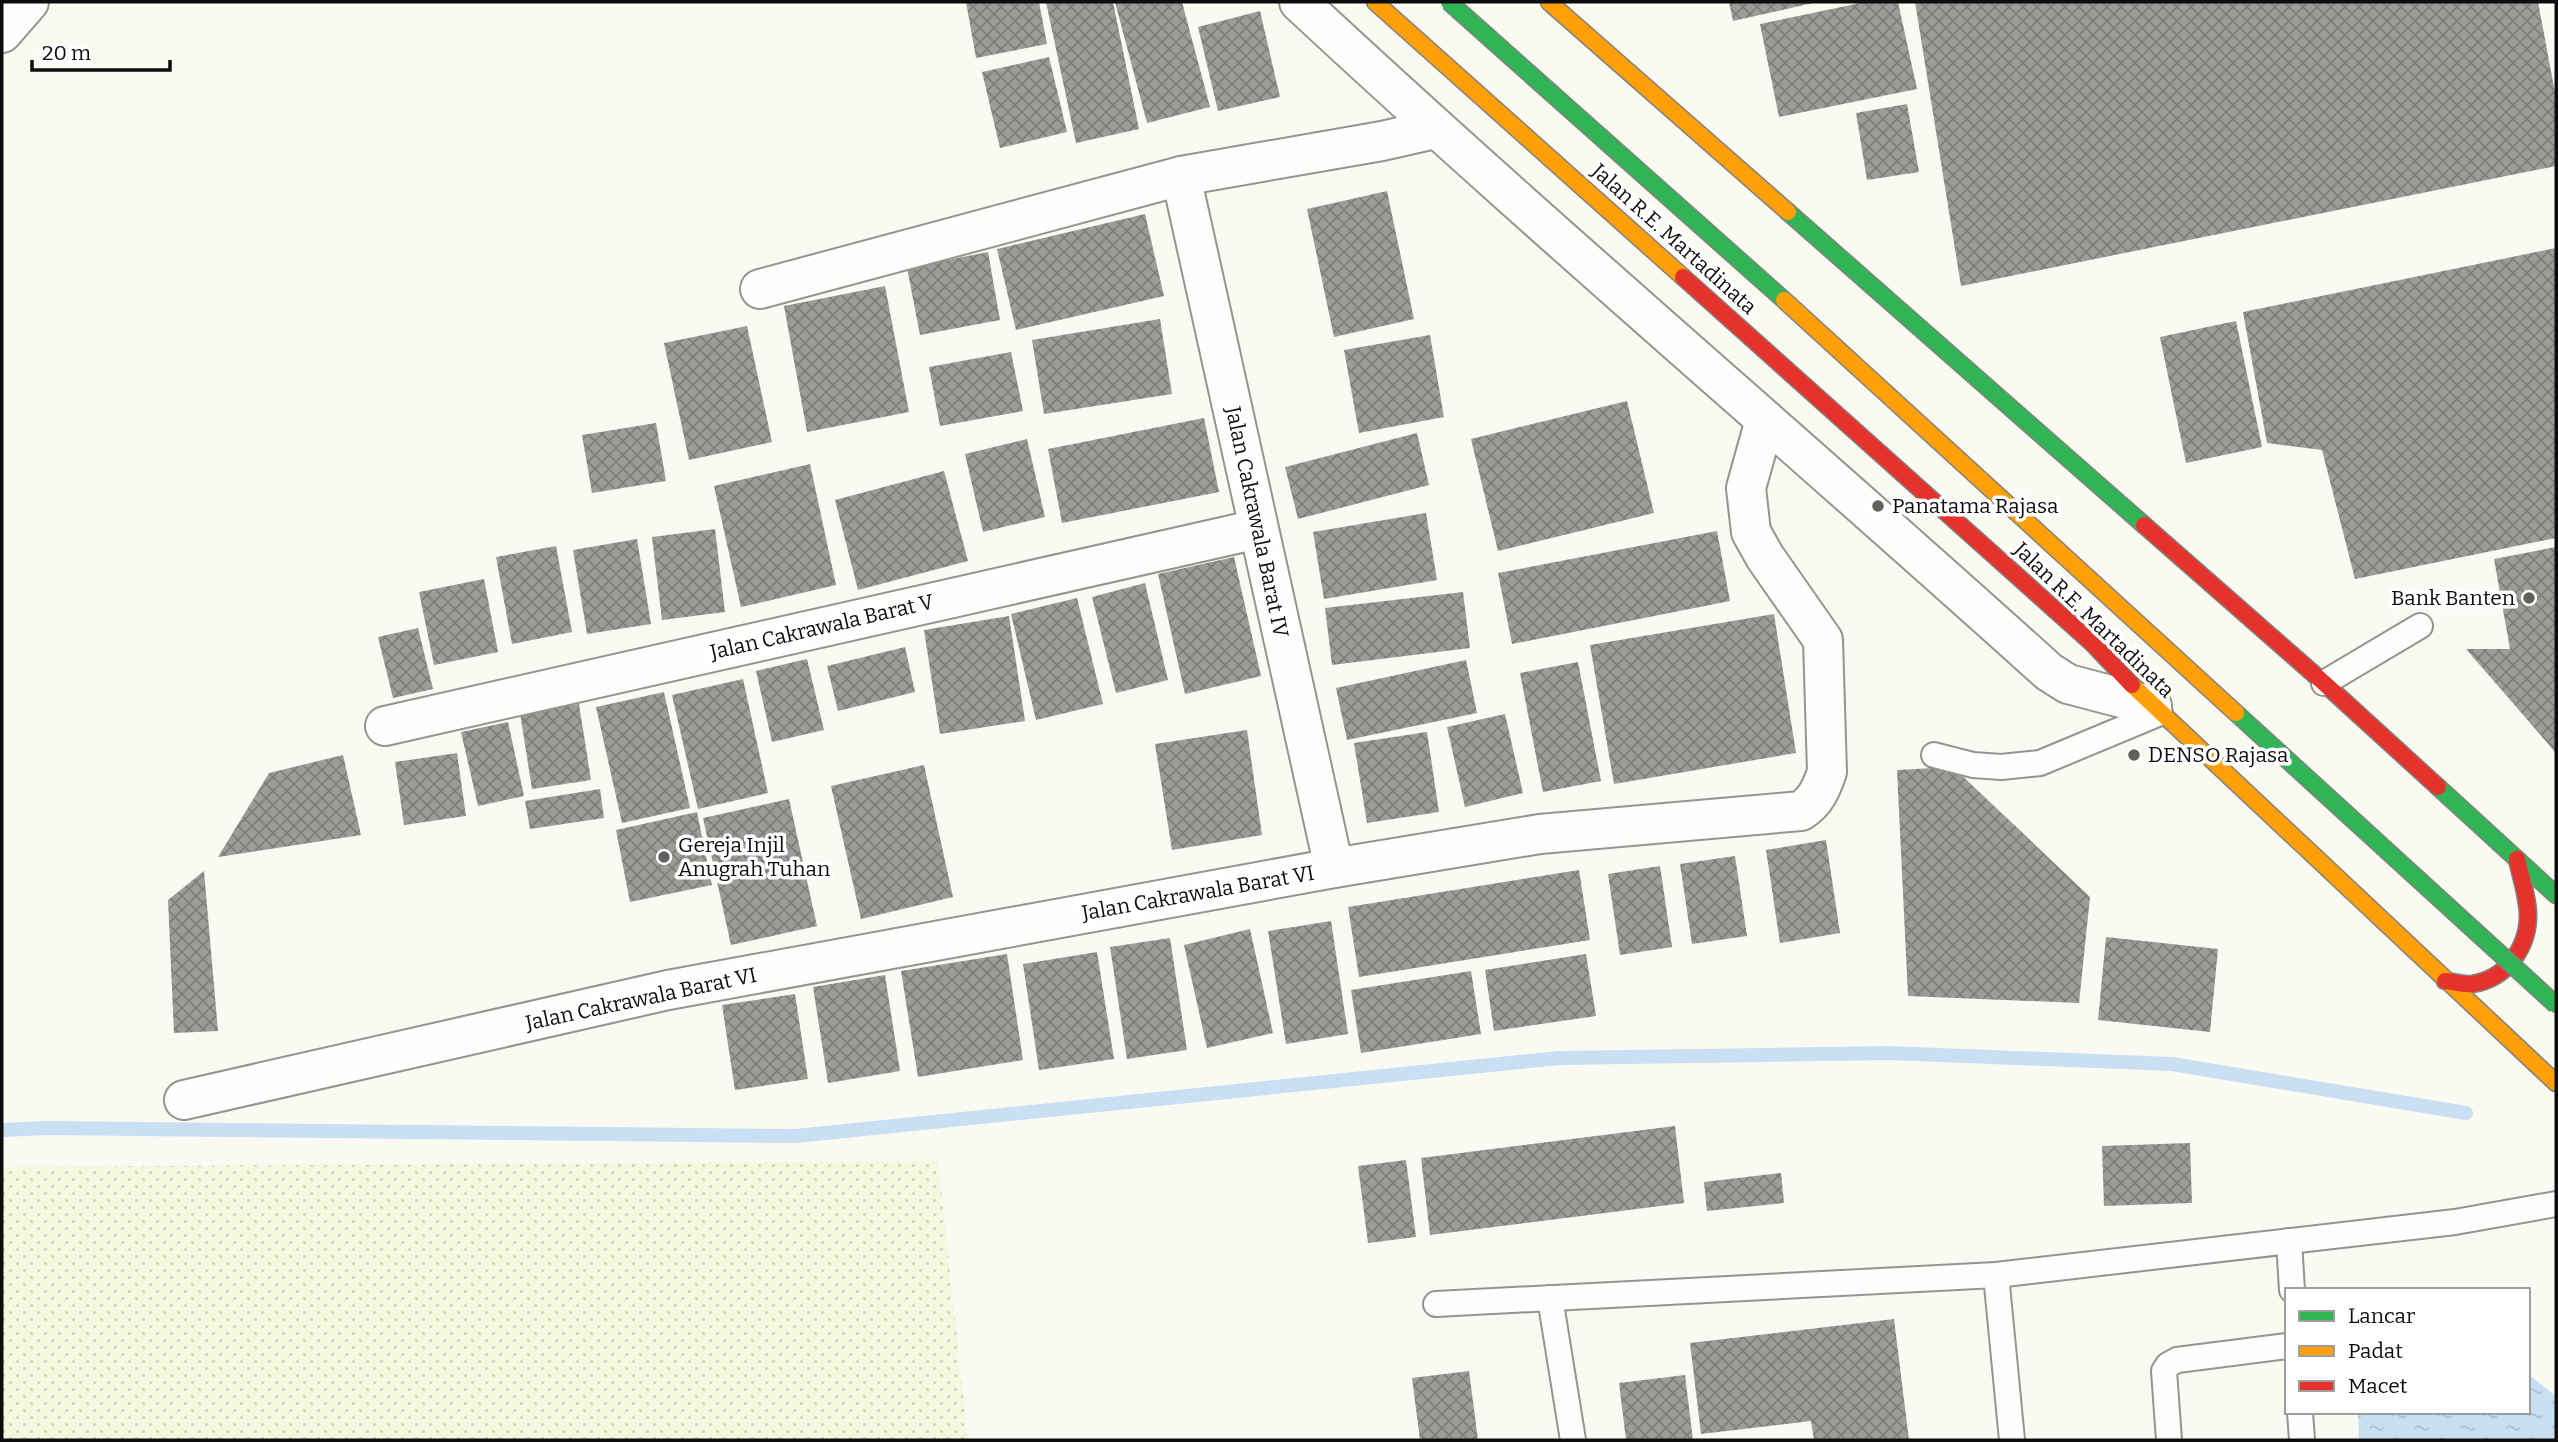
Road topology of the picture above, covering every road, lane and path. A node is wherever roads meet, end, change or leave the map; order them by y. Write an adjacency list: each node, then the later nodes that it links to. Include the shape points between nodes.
1 (29, 2): 6 (street)
2 (1299, 2): 7 (street)
3 (1375, 2): 14 (highway, Jalan R.E. Martadinata, via 1992,551 2092,643)
4 (1449, 2): 21 (highway, bridge, via 1767,284)
5 (1549, 2): 13 (highway)
6 (2, 33)
7 (1435, 129): 8 (street); 10 (street)
8 (1181, 176): 9 (street); 11 (street, Jalan Cakrawala Barat IV)
9 (760, 289)
10 (1765, 420): 14 (street, via 2049,672 2068,684); 18 (street, Jalan Cakrawala Barat VI, via 1746,488 1751,532 1824,640 1827,772 1813,803 1801,811 1540,834)
11 (1258, 529): 15 (street, Jalan Cakrawala Barat V); 18 (street, Jalan Cakrawala Barat IV)
12 (2420, 626): 13 (lane)
13 (2324, 683): 17 (highway)
14 (2156, 710): 16 (lane, via 2040,763 1973,765); 20 (highway, Jalan R.E. Martadinata)
15 (385, 726)
16 (1934, 755)
17 (2517, 859): 19 (highway); 20 (highway, via 2528,914 2526,939 2514,961 2495,977 2471,984)
18 (1334, 867): 23 (street, Jalan Cakrawala Barat VI, via 668,990)
19 (2556, 895)
20 (2445, 981): 22 (highway, Jalan R.E. Martadinata)
21 (2556, 1005)
22 (2556, 1083)
23 (184, 1100)
24 (2556, 1204): 25 (lane, via 2455,1222)
25 (2289, 1241): 26 (lane); 27 (lane)
26 (1996, 1276): 28 (lane); 33 (lane)
27 (2292, 1288)
28 (1550, 1298): 29 (lane); 32 (lane)
29 (1436, 1304)
30 (2285, 1346): 34 (lane, via 2177,1360 2168,1365 2164,1371)
31 (2300, 1414): 35 (lane)
32 (1573, 1440)
33 (2012, 1440)
34 (2169, 1440)
35 (2302, 1440)

